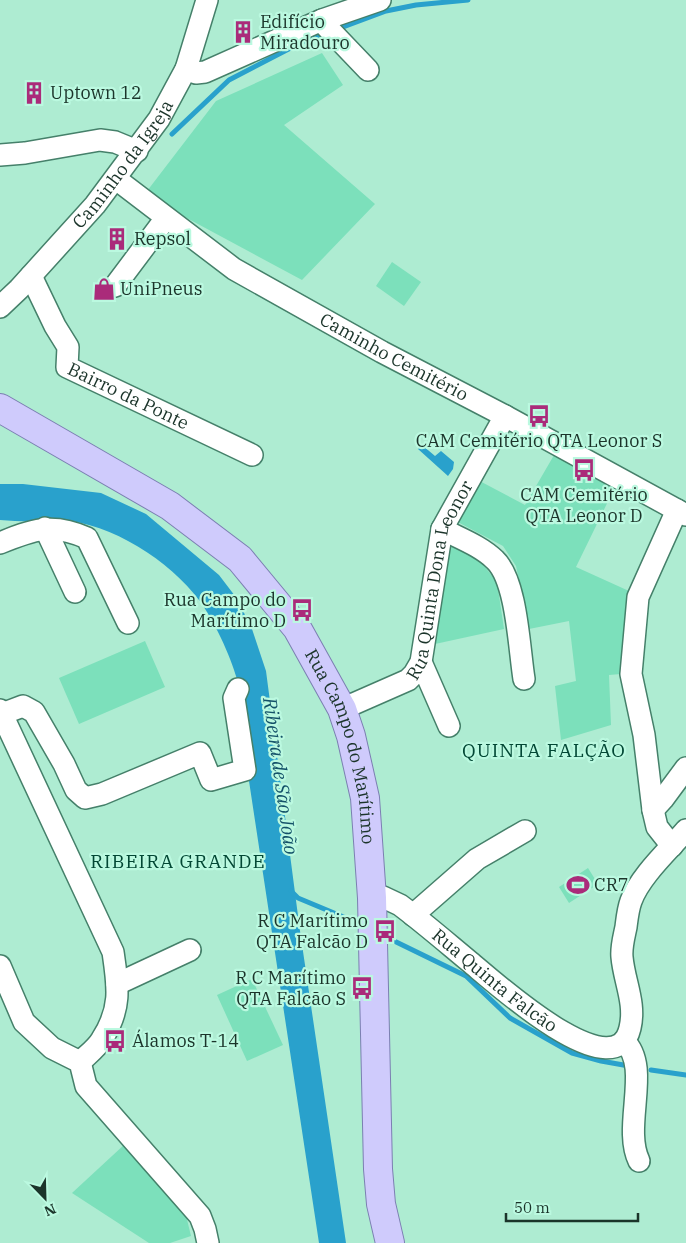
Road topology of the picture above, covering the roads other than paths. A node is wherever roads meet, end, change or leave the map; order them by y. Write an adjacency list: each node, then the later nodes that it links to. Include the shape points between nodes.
1 (208, 0): 4 (street, Caminho da Igreja)
2 (380, 0): 3 (street)
3 (329, 28): 4 (street, via 205,72); 5 (street)
4 (186, 69): 6 (street, Caminho da Igreja, via 160,119)
5 (368, 70)
6 (137, 151): 7 (street, via 100,140); 8 (street, Caminho da Igreja)
7 (1, 157)
8 (116, 179): 9 (street, Caminho Cemitério); 10 (street, Caminho da Igreja)
9 (166, 218): 11 (street); 14 (street, Caminho Cemitério, via 234,268 382,352)
10 (31, 276): 12 (street, Caminho da Igreja); 15 (street, Bairro da Ponte, via 68,347 67,367)
11 (115, 286)
12 (0, 307)
13 (0, 408): 26 (main road, Rua Campo do Marítimo, via 170,506 240,559 298,628)
14 (505, 416): 16 (street, Caminho Cemitério); 19 (street, Rua Quinta Dona Leonor)
15 (252, 455)
16 (682, 512): 30 (street, via 638,596 631,674 644,735)
17 (80, 524): 18 (street, via 61,520)
18 (43, 525): 20 (street); 21 (street); 22 (street, via 87,538)
19 (442, 528): 23 (street, Rua Quinta Dona Leonor); 24 (street, via 495,560 506,574 513,598)
20 (0, 543)
21 (74, 592)
22 (128, 623)
23 (420, 662): 26 (street, Rua Quinta Dona Leonor, via 408,680); 28 (street)
24 (524, 679)
25 (238, 689): 27 (street, via 234,698 245,770 211,780 200,753 85,798 76,790 34,712 23,706)
26 (342, 709): 34 (main road, Rua Campo do Marítimo, via 365,798)
27 (1, 712): 38 (street, via 113,952)
28 (448, 726)
29 (686, 768): 30 (street)
30 (653, 810): 33 (street, via 657,827)
31 (686, 830): 33 (street)
32 (525, 831): 35 (street, via 477,859)
33 (672, 846): 39 (street, via 645,877 631,901 622,958 632,1018)
34 (372, 898): 35 (street, Rua Quinta Falcão, via 392,900); 43 (main road, Rua Campo do Marítimo, via 377,1161 381,1204)
35 (414, 915): 39 (street, Rua Quinta Falcão, via 528,1009 564,1033 601,1047)
36 (190, 950): 38 (street)
37 (0, 966): 40 (street, via 24,1022 52,1048)
38 (117, 984): 40 (street, via 116,1010 102,1040)
39 (624, 1041): 41 (street, via 634,1053 636,1068 633,1132)
40 (80, 1062): 42 (street, via 86,1086 200,1216)
41 (639, 1161)
42 (208, 1243)
43 (390, 1243)

